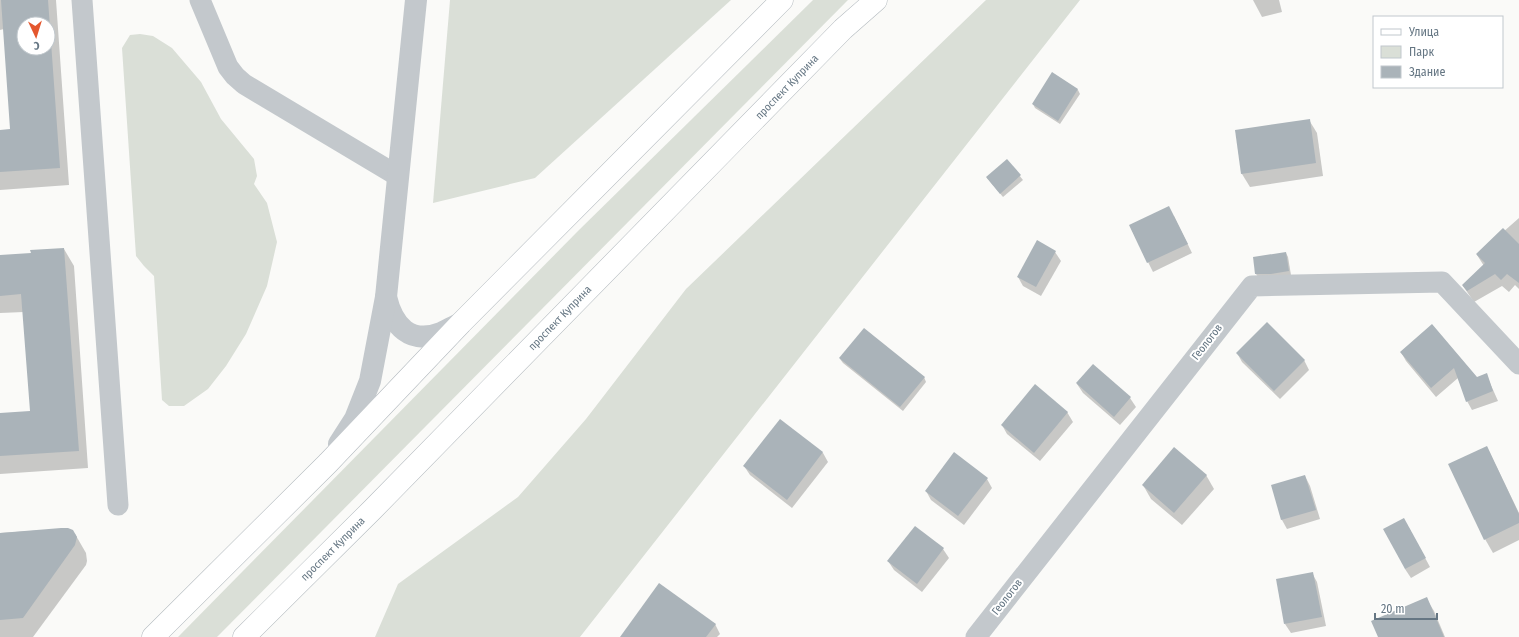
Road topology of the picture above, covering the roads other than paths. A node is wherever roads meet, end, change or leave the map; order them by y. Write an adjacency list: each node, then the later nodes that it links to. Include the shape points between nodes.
1 (82, 0): 11 (street)
2 (200, 0): 6 (street, via 228,67 235,76 244,84)
3 (416, 0): 6 (street)
4 (782, 0): 8 (main road)
5 (876, 0): 13 (main road, проспект Куприна, via 843,29 373,509)
6 (398, 176): 7 (street)
7 (386, 297): 8 (street, via 396,323 407,333 422,336 440,333); 10 (street, via 370,381 355,419)
8 (461, 323): 10 (main road)
9 (1519, 364): 14 (street, Геологов, via 1442,282 1252,286)
10 (328, 463): 12 (main road)
11 (118, 505)
12 (153, 637)
13 (244, 637)
14 (976, 637)

